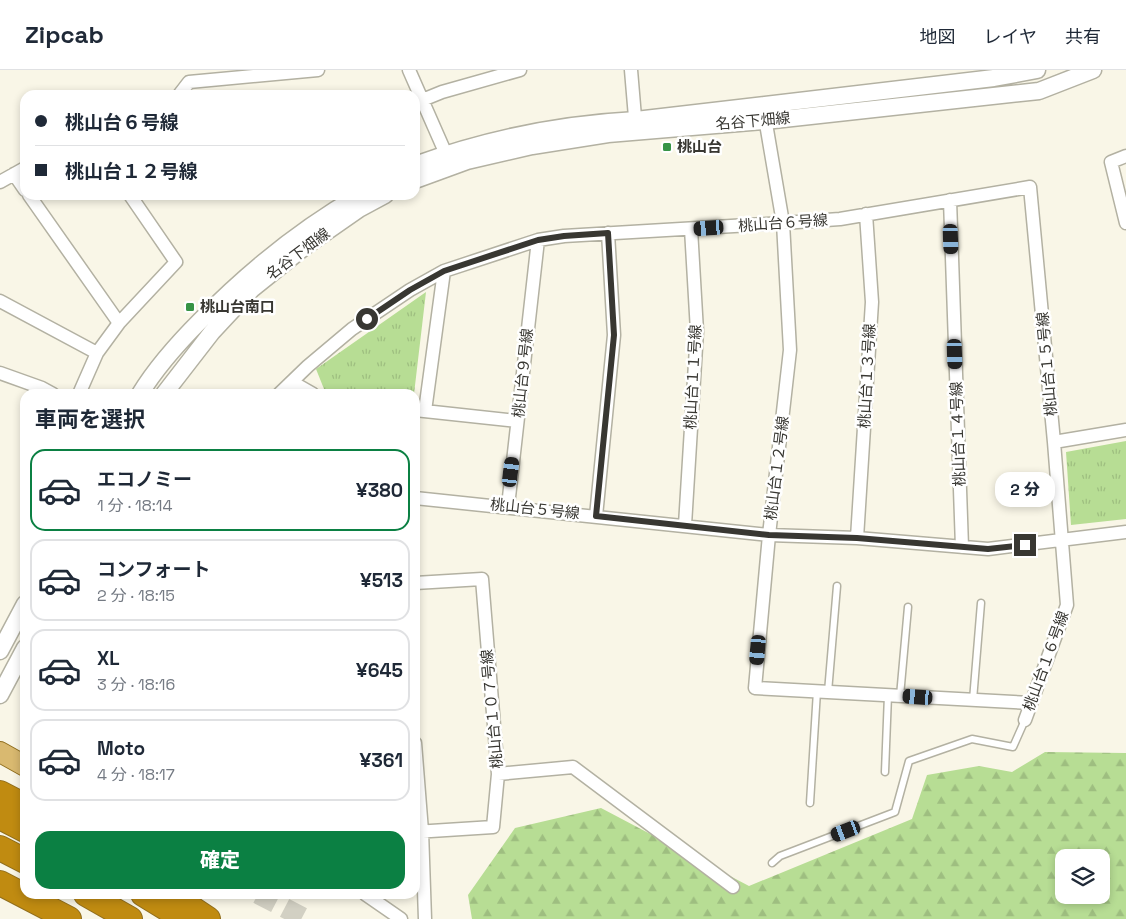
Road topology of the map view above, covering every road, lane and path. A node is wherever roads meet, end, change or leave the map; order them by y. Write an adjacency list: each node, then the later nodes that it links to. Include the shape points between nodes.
1 (318, 70): 7 (street, via 189,82)
2 (409, 70): 8 (street)
3 (520, 70): 9 (street)
4 (631, 70): 12 (street)
5 (1037, 70): 11 (street, 名谷下畑線)
6 (1093, 70): 11 (street, 名谷下畑線, via 1039,92)
7 (183, 90)
8 (415, 90)
9 (420, 101)
10 (420, 106): 14 (street)
11 (764, 112): 12 (street, 名谷下畑線); 26 (street, 桃山台１２号線)
12 (636, 126): 14 (street, 名谷下畑線, via 601,122 533,131)
13 (1126, 156): 27 (street, via 1111,162)
14 (449, 160): 15 (street, 名谷下畑線); 17 (street, 名谷下畑線)
15 (420, 164)
16 (20, 171): 18 (street)
17 (420, 177)
18 (0, 182)
19 (1030, 187): 24 (street, 桃山台６号線); 46 (street, 桃山台１５号線)
20 (33, 200): 33 (street)
21 (133, 200): 33 (street, via 176,262)
22 (351, 200): 39 (street, 名谷下畑線, via 272,254 187,334 153,372)
23 (376, 200): 40 (street, 名谷下畑線, via 303,248 252,289 212,332)
24 (950, 200): 25 (street, 桃山台６号線); 55 (street, 桃山台１４号線)
25 (866, 214): 26 (street, 桃山台６号線); 53 (street, 桃山台１３号線, via 872,302)
26 (783, 223): 28 (street, 桃山台６号線); 52 (street, 桃山台１２号線, via 790,350)
27 (1126, 223)
28 (691, 229): 29 (street, 桃山台６号線); 50 (street, 桃山台１１号線, via 697,331)
29 (608, 233): 30 (street, 桃山台６号線); 49 (street, via 614,335)
30 (538, 240): 31 (street, 桃山台６号線); 44 (street, 桃山台９号線)
31 (444, 271): 36 (street, 桃山台６号線, via 352,329); 43 (street)
32 (0, 301): 34 (street)
33 (119, 323): 34 (street)
34 (97, 353): 38 (street)
35 (0, 373): 37 (street)
36 (292, 382): 41 (street, 桃山台６号線); 42 (street)
37 (44, 389)
38 (82, 389)
39 (143, 389)
40 (168, 389)
41 (284, 389)
42 (304, 389)
43 (420, 410): 44 (street)
44 (517, 421): 48 (street, 桃山台９号線)
45 (1126, 430): 46 (street)
46 (1054, 442): 54 (street, 桃山台１５号線)
47 (420, 498): 48 (street, 桃山台５号線)
48 (508, 506): 49 (street, 桃山台５号線)
49 (596, 516): 50 (street, 桃山台５号線)
50 (685, 526): 52 (street, 桃山台５号線)
51 (1126, 532): 54 (street, 桃山台１２号線)
52 (769, 535): 53 (street, 桃山台１２号線); 63 (street, via 755,688)
53 (857, 538): 55 (street, 桃山台１２号線)
54 (1062, 541): 55 (street, 桃山台１２号線, via 988,549); 67 (street, 桃山台１６号線, via 1066,605)
55 (962, 547)
56 (420, 583): 72 (street, 桃山台１０７号線, via 482,579)
57 (837, 586): 63 (lane)
58 (981, 603): 66 (lane)
59 (908, 607): 65 (lane)
60 (20, 613): 61 (street)
61 (0, 651)
62 (20, 658): 64 (street)
63 (822, 692): 65 (street); 75 (lane)
64 (0, 696)
65 (894, 696): 66 (street); 71 (lane)
66 (973, 700): 67 (street)
67 (1031, 703): 68 (street, 桃山台１６号線)
68 (1025, 720): 82 (lane, via 1013,747 972,739 909,761 895,812 780,856)
69 (0, 752): 70 (main road)
70 (20, 763)
71 (885, 772)
72 (498, 774): 78 (street, 桃山台１０７号線, via 493,827); 84 (street, via 573,766)
73 (0, 793): 74 (highway)
74 (20, 803)
75 (810, 803)
76 (0, 817): 77 (highway)
77 (20, 827)
78 (420, 831)
79 (0, 848): 81 (highway)
80 (420, 856): 96 (street)
81 (20, 858)
82 (772, 863)
83 (0, 882): 85 (highway)
84 (733, 886)
85 (20, 893)
86 (32, 899): 91 (highway)
87 (95, 899): 92 (highway)
88 (151, 899): 93 (highway)
89 (178, 899): 94 (highway)
90 (372, 899): 95 (street)
91 (69, 919)
92 (130, 919)
93 (184, 919)
94 (208, 919)
95 (401, 919)
96 (425, 919)

